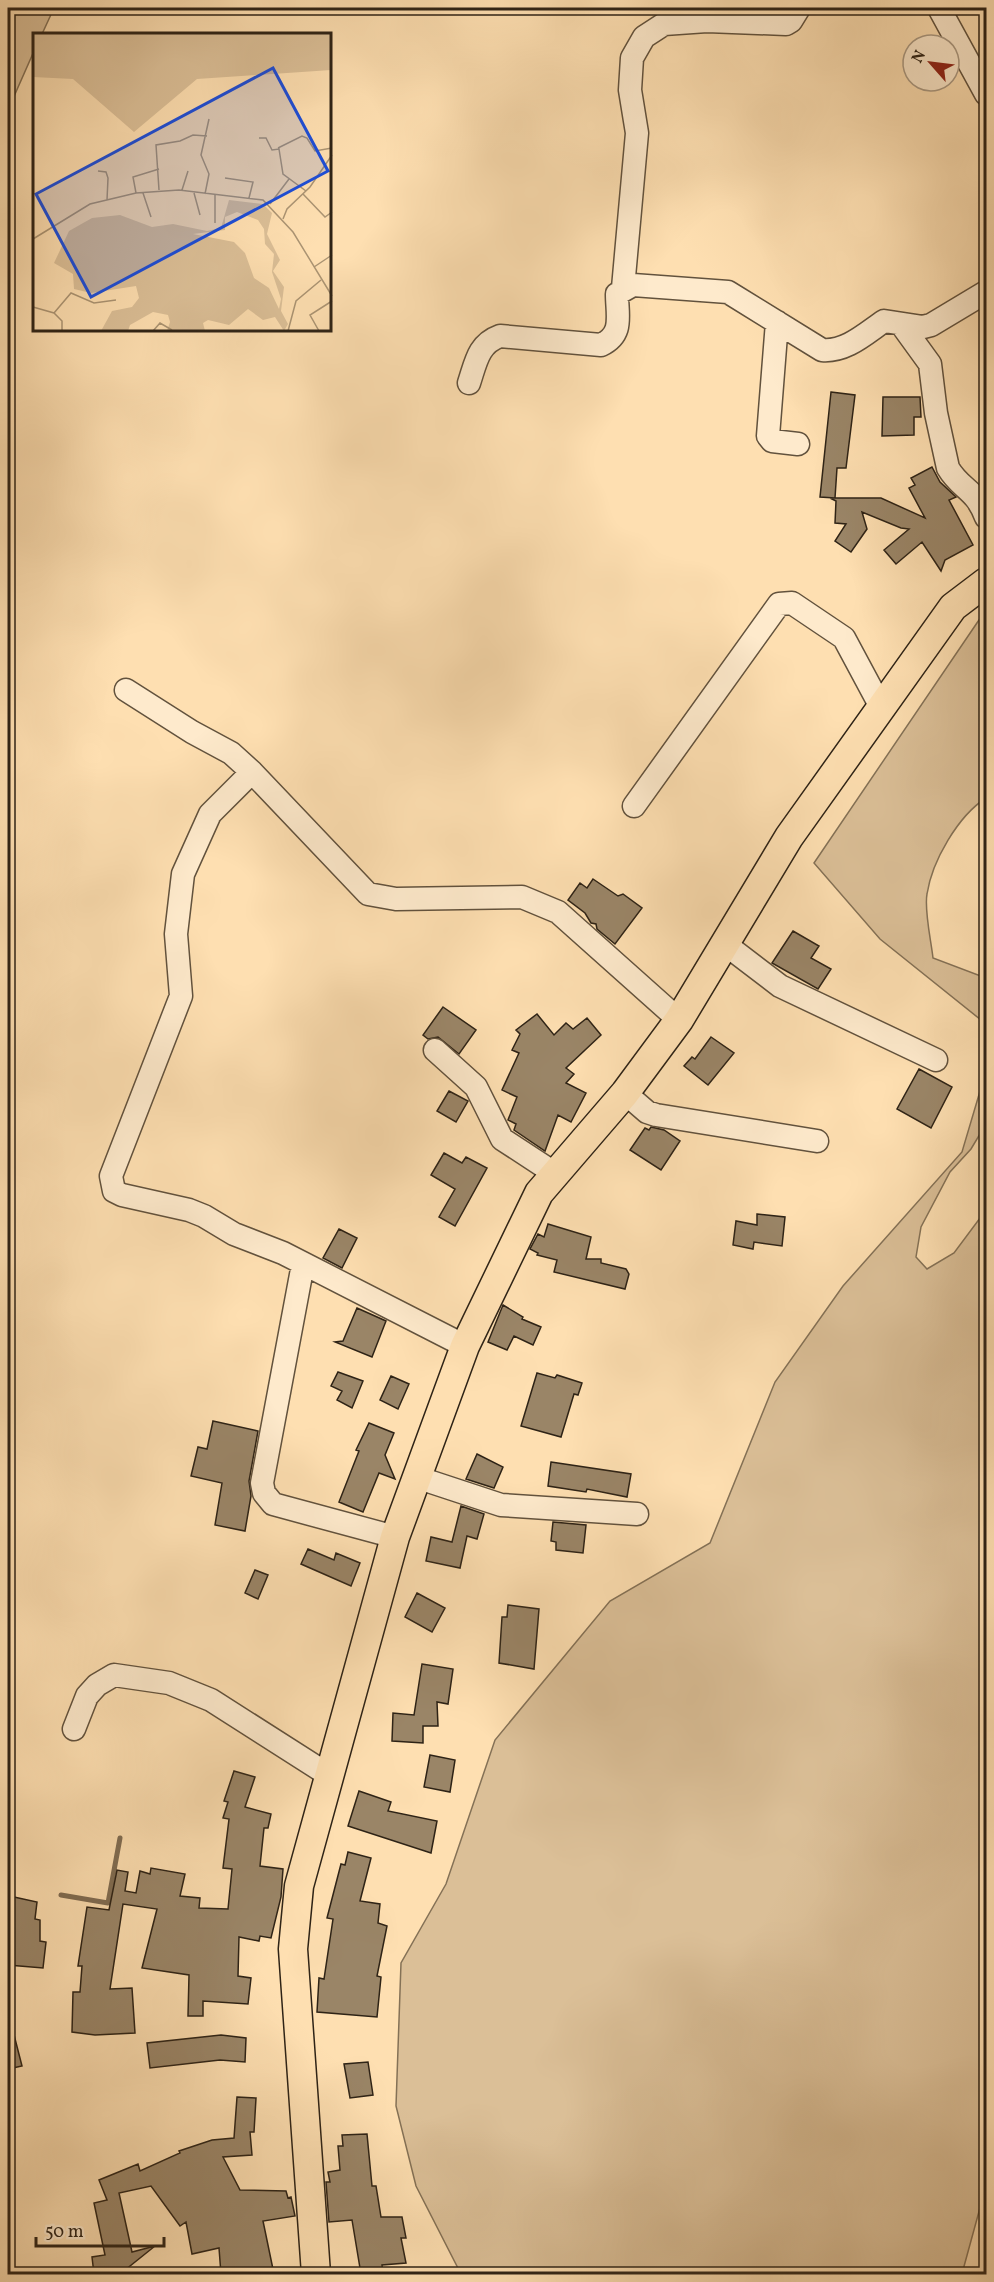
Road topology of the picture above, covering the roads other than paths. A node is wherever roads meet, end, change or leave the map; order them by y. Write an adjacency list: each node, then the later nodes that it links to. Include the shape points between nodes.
1 (799, 8): 4 (street, via 786,24 664,24 644,37 632,58 630,90 637,133)
2 (939, 8): 3 (street)
3 (987, 94)
4 (623, 288): 6 (street, via 633,285 728,292); 8 (street, via 617,294 618,331 613,339 601,345 501,336 480,349)
5 (987, 292): 7 (street, via 931,325)
6 (777, 321): 7 (street, via 822,350 834,351 884,321); 9 (street, via 768,436 772,441)
7 (901, 324): 10 (street, via 930,364 938,428 948,468 975,494)
8 (469, 383)
9 (798, 444)
10 (987, 517)
11 (987, 582): 13 (main road, via 953,607)
12 (126, 690): 14 (street, via 231,753)
13 (880, 707): 15 (street, via 843,638 792,603 778,604); 16 (main road, via 789,837)
14 (252, 772): 17 (street, via 368,894 396,899 500,895 544,904 558,912); 23 (street, via 210,814 183,874 176,934 181,996 111,1184 122,1195 197,1213)
15 (634, 806)
16 (725, 944): 17 (main road); 19 (street, via 780,986)
17 (679, 1020): 20 (main road)
18 (435, 1050): 22 (street, via 476,1087 502,1139)
19 (936, 1060)
20 (625, 1093): 21 (street, via 656,1115); 22 (main road)
21 (817, 1141)
22 (554, 1173): 24 (main road, via 525,1219)
23 (303, 1264): 24 (street); 27 (street, via 262,1483 264,1493 273,1504)
24 (465, 1346): 25 (main road)
25 (416, 1477): 26 (street, via 501,1504); 27 (main road)
26 (638, 1514)
27 (395, 1537): 29 (main road)
28 (74, 1729): 29 (street, via 87,1696 114,1675 169,1683 211,1700)
29 (327, 1774): 30 (main road, via 298,1886 293,1949)
30 (316, 2274)

